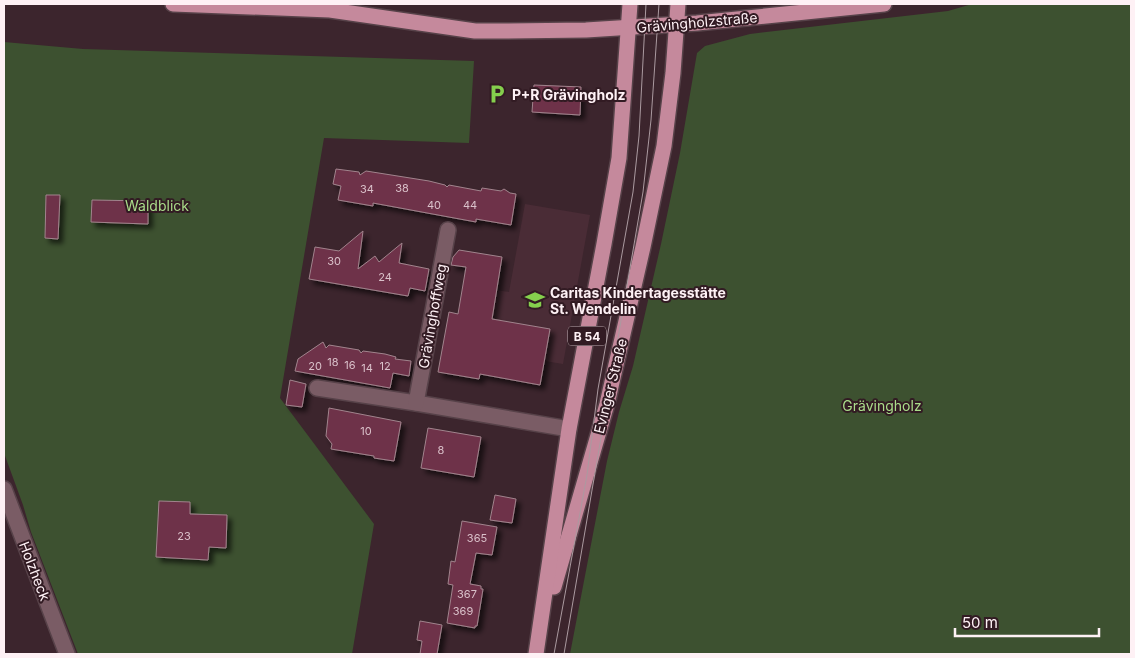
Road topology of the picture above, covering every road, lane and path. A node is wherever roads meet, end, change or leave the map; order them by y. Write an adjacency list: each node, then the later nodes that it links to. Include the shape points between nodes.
1 (173, 4): 6 (main road, Grävingholzstraße, via 330,10 476,31)
2 (630, 4): 6 (main road, Evinger Straße / B 54)
3 (678, 4): 5 (main road, Evinger Straße / B 54)
4 (884, 4): 5 (main road, Grävingholzstraße)
5 (677, 24): 6 (main road, Grävingholzstraße); 12 (main road, Evinger Straße / B 54, via 664,146 643,247 607,404)
6 (628, 27): 10 (main road, Evinger Straße / B 54, via 619,158)
7 (448, 230): 9 (street, Grävinghoffweg)
8 (317, 388): 9 (street)
9 (416, 403): 10 (street)
10 (569, 429): 12 (main road, Evinger Straße / B 54)
11 (4, 489): 13 (street, Holzheck)
12 (536, 649)
13 (67, 654)

